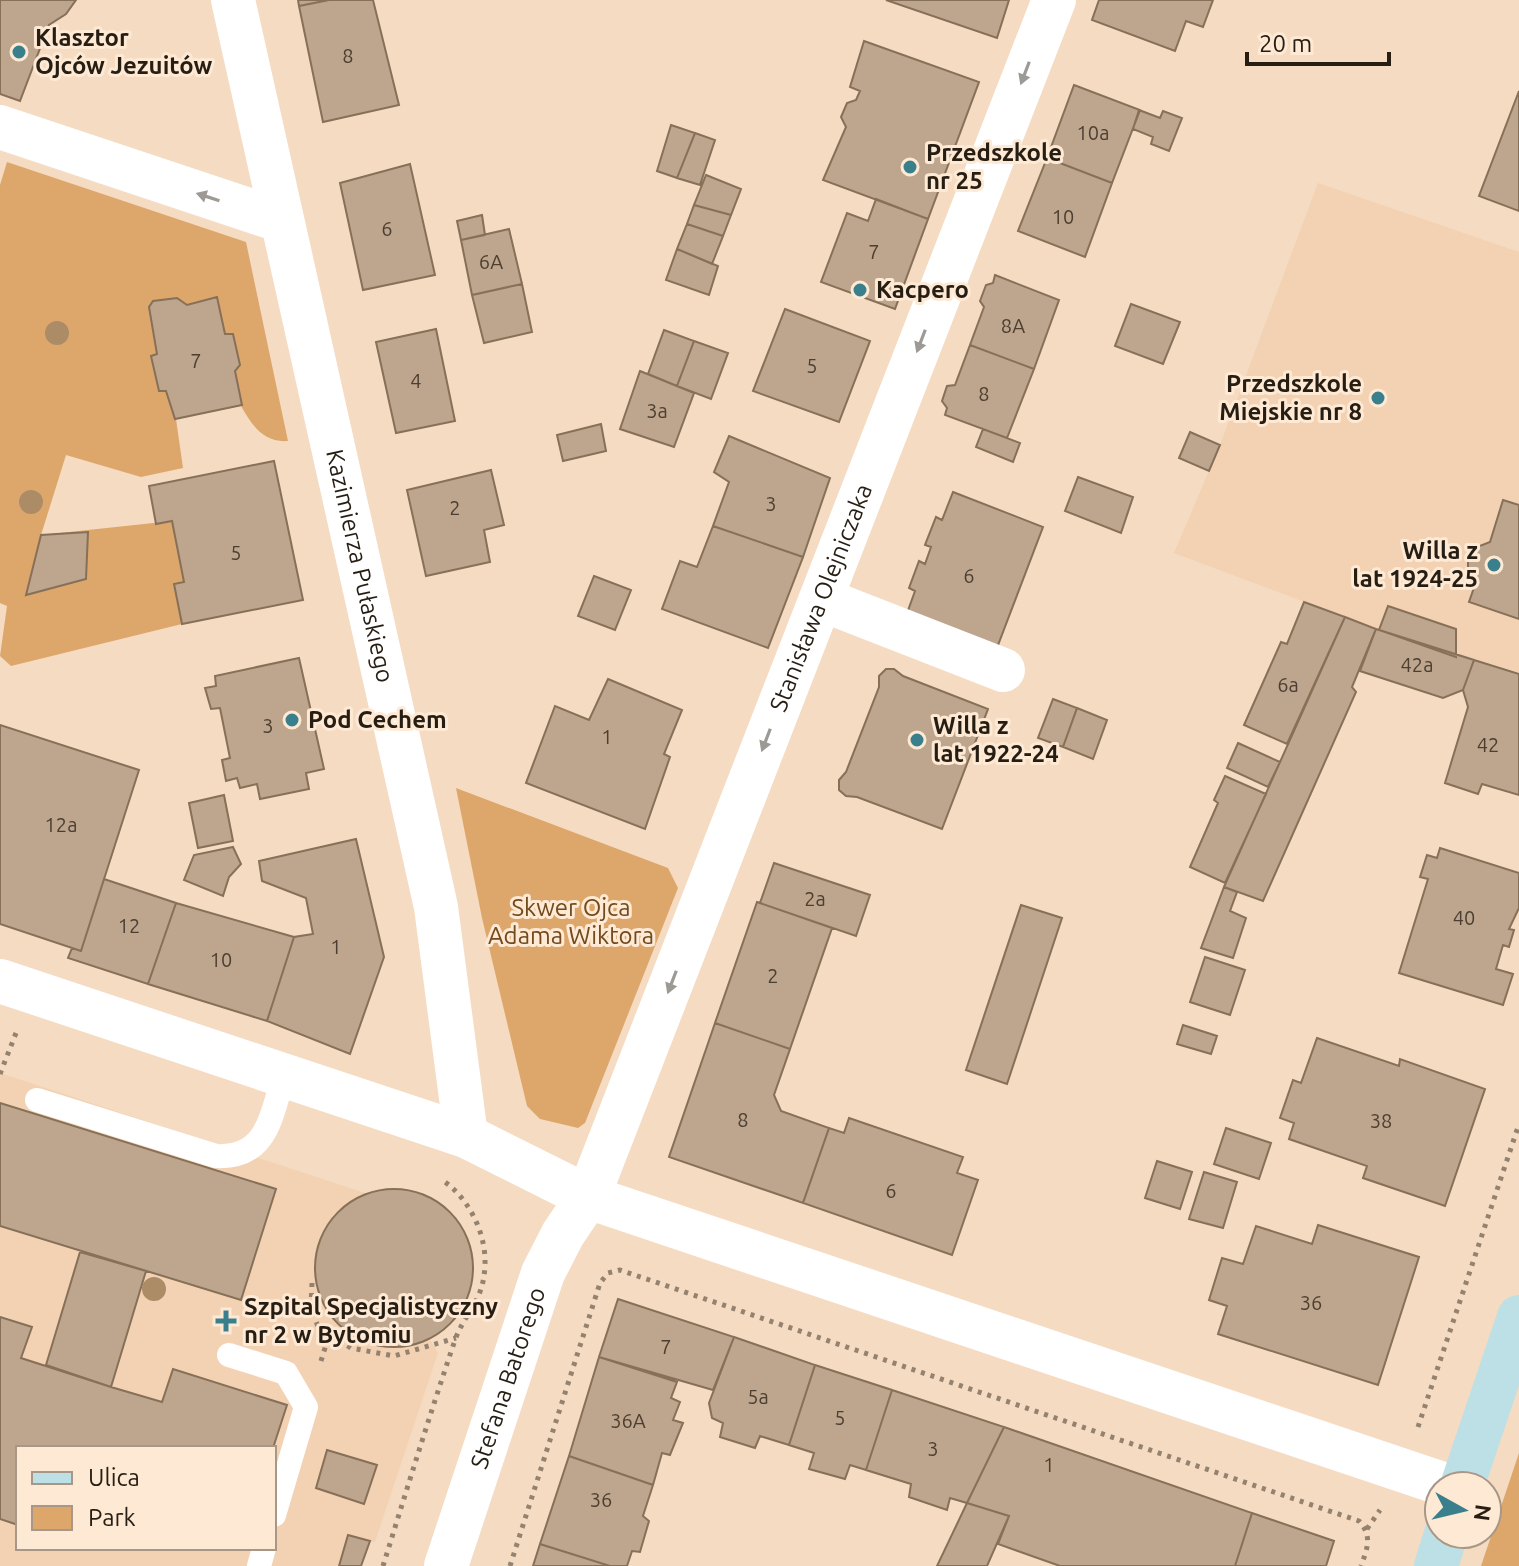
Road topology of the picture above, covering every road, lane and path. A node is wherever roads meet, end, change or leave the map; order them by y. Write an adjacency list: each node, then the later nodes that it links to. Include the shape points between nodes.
1 (233, 0): 4 (street, Kazimierza Pułaskiego)
2 (1054, 0): 5 (street, Stanisława Olejniczaka, one-way to 5)
3 (0, 127): 4 (street, one-way to 3)
4 (282, 221): 11 (street, Kazimierza Pułaskiego, via 436,907)
5 (821, 599): 6 (street); 13 (street, Stanisława Olejniczaka, one-way to 13)
6 (1003, 670)
7 (0, 981): 8 (street)
8 (284, 1075): 9 (lane, via 265,1131 255,1146 231,1157); 11 (street)
9 (37, 1100)
10 (1519, 1124): 18 (path, via 1418,1427)
11 (466, 1136): 13 (street)
12 (433, 1174): 16 (path, via 467,1204 485,1262 482,1290)
13 (588, 1197): 20 (street); 23 (street, Stefana Batorego, via 543,1273)
14 (312, 1283): 16 (path, via 311,1306 318,1327 351,1348 394,1356)
15 (1519, 1317): 19 (main road)
16 (456, 1338): 22 (path)
17 (229, 1355): 21 (lane, via 286,1373 306,1407)
18 (1412, 1432)
19 (1467, 1470)
20 (1423, 1477)
21 (276, 1508)
22 (383, 1566)
23 (446, 1566)
24 (510, 1566): 25 (path, via 600,1283 608,1273 620,1270 1359,1521 1369,1543)
25 (1361, 1566)

